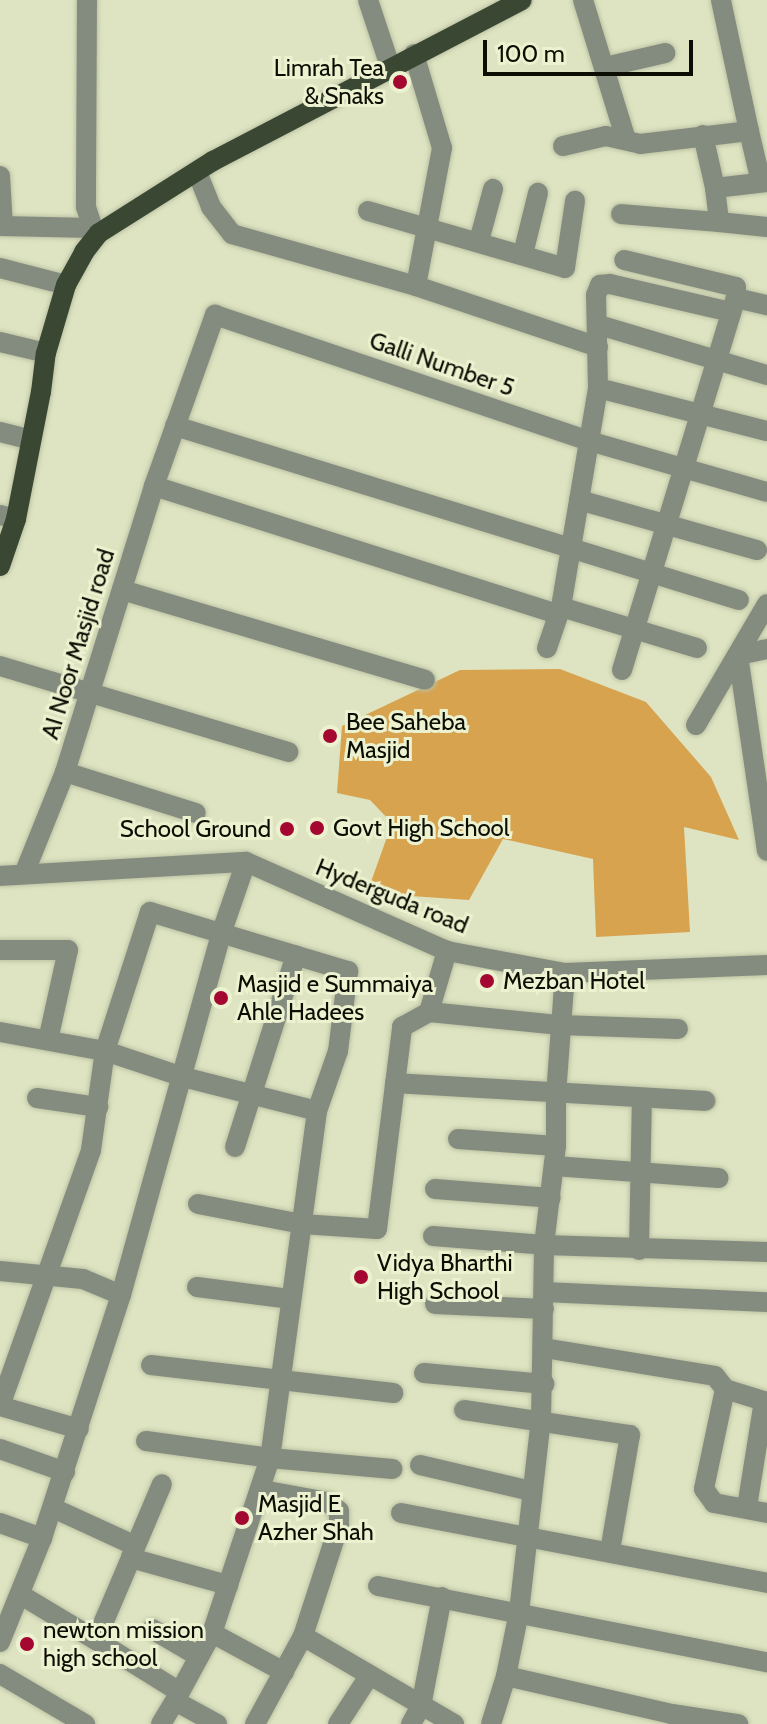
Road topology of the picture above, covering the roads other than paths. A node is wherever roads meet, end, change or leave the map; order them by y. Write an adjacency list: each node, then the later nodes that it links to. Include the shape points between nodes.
1 (87, 0): 27 (street, via 86,207)
2 (368, 0): 9 (street)
3 (522, 0): 7 (main road)
4 (583, 0): 8 (street)
5 (721, 0): 10 (street)
6 (665, 53): 8 (street)
7 (414, 54): 9 (main road); 26 (street, via 442,148)
8 (605, 67): 12 (street)
9 (391, 69): 14 (main road)
10 (749, 131): 11 (street); 16 (street)
11 (703, 135): 12 (street, via 640,144); 17 (street)
12 (626, 140): 13 (street, via 606,136)
13 (563, 146)
14 (197, 172): 27 (main road); 33 (street, via 211,207 232,234)
15 (0, 176): 24 (street)
16 (764, 182): 17 (street)
17 (715, 188): 23 (street)
18 (493, 189): 28 (street)
19 (538, 193): 29 (street)
20 (575, 201): 29 (street, via 565,268)
21 (368, 211): 26 (street)
22 (621, 214): 23 (street)
23 (719, 222): 25 (street)
24 (2, 226): 27 (street)
25 (767, 227)
26 (428, 228): 28 (street); 33 (street)
27 (96, 231): 32 (main road)
28 (479, 241): 29 (street)
29 (523, 254)
30 (624, 260): 34 (street, via 736,287)
31 (0, 268): 32 (street)
32 (66, 285): 39 (main road)
33 (416, 286): 38 (street)
34 (733, 305): 35 (street); 36 (street, via 600,285); 40 (street)
35 (767, 305)
36 (599, 325): 38 (street); 40 (street)
37 (0, 342): 39 (street)
38 (598, 347): 42 (street)
39 (46, 353): 47 (main road)
40 (717, 361): 41 (street); 43 (street)
41 (767, 375)
42 (598, 388): 43 (street); 48 (street)
43 (702, 416): 45 (street); 49 (street)
44 (175, 426): 48 (street, Galli Number 5, via 215,315); 50 (street, AI Noor Masjid road); 55 (street)
45 (767, 431)
46 (0, 432): 47 (street)
47 (31, 440): 53 (main road)
48 (589, 441): 49 (street, Galli Number 5); 52 (street)
49 (686, 469): 51 (street, Galli Number 5); 54 (street)
50 (154, 486): 59 (street, AI Noor Masjid road); 62 (street)
51 (767, 492)
52 (579, 500): 54 (street); 55 (street)
53 (8, 517): 57 (main road)
54 (669, 524): 56 (street); 58 (street)
55 (570, 550): 58 (street); 62 (street)
56 (757, 550)
57 (0, 566)
58 (653, 576): 60 (street); 63 (street)
59 (122, 590): 70 (street); 71 (street, AI Noor Masjid road)
60 (739, 600)
61 (767, 604): 67 (street)
62 (559, 610): 63 (street); 64 (street)
63 (636, 629): 65 (street); 69 (street)
64 (547, 648)
65 (697, 648)
66 (767, 649): 67 (street)
67 (738, 655): 72 (street); 76 (street)
68 (0, 666): 71 (street)
69 (622, 670)
70 (425, 680)
71 (91, 695): 73 (street); 74 (street, AI Noor Masjid road)
72 (696, 725)
73 (288, 752)
74 (65, 772): 75 (street); 78 (street, AI Noor Masjid road)
75 (196, 813)
76 (767, 851)
77 (246, 862): 78 (street, Hyderguda road); 80 (street); 82 (street, Hyderguda road)
78 (24, 874): 79 (street, Hyderguda road)
79 (0, 876)
80 (221, 934): 83 (street); 91 (street, via 150,912); 92 (street)
81 (0, 950): 90 (street, via 68,950)
82 (447, 951): 85 (street, Hyderguda road); 86 (street)
83 (296, 955): 94 (street); 100 (street, via 348,971 338,1051)
84 (767, 965): 85 (street, Hyderguda road)
85 (565, 973): 87 (street)
86 (429, 1012): 87 (street); 93 (street, via 402,1027)
87 (560, 1025): 88 (street); 95 (street)
88 (678, 1029)
89 (0, 1032): 90 (street)
90 (48, 1040): 91 (street)
91 (105, 1051): 92 (street); 99 (street)
92 (183, 1077): 94 (street); 117 (street)
93 (395, 1083): 95 (street); 109 (street, via 377,1229)
94 (252, 1094): 100 (street); 102 (street)
95 (556, 1095): 97 (street); 103 (street)
96 (37, 1098): 99 (street)
97 (642, 1098): 98 (street); 104 (street)
98 (705, 1101)
99 (98, 1107): 115 (street, via 91,1150)
100 (317, 1111): 109 (street)
101 (458, 1139): 103 (street)
102 (235, 1147)
103 (555, 1156): 104 (street); 107 (street)
104 (640, 1171): 105 (street); 112 (street)
105 (719, 1178)
106 (435, 1189): 107 (street)
107 (551, 1198): 111 (street)
108 (198, 1204): 109 (street)
109 (302, 1224): 118 (street)
110 (433, 1236): 111 (street)
111 (544, 1245): 112 (street); 119 (street)
112 (639, 1250): 113 (street)
113 (767, 1252)
114 (0, 1271): 115 (street)
115 (44, 1273): 117 (street, via 83,1279); 130 (street)
116 (197, 1287): 118 (street)
117 (121, 1295): 133 (street)
118 (291, 1299): 125 (street)
119 (544, 1300): 120 (street); 121 (street); 122 (street)
120 (767, 1302)
121 (435, 1304)
122 (544, 1348): 126 (street); 127 (street, via 715,1376)
123 (151, 1365): 125 (street)
124 (424, 1373): 126 (street)
125 (283, 1381): 128 (street); 136 (street)
126 (544, 1384): 132 (street)
127 (725, 1389): 129 (street); 144 (street, via 704,1489 714,1503)
128 (393, 1393)
129 (766, 1401): 144 (street)
130 (0, 1406): 133 (street)
131 (464, 1410): 132 (street)
132 (541, 1420): 142 (street); 150 (street, via 630,1435)
133 (79, 1429): 139 (street)
134 (146, 1441): 136 (street)
135 (0, 1449): 139 (street)
136 (270, 1458): 138 (street); 141 (street)
137 (420, 1465): 142 (street)
138 (393, 1469)
139 (65, 1472): 143 (street)
140 (162, 1484): 149 (street)
141 (261, 1490): 152 (street); 159 (street, via 328,1502 339,1511)
142 (531, 1491): 147 (street)
143 (53, 1508): 148 (street); 149 (street)
144 (757, 1510)
145 (401, 1513): 147 (street)
146 (0, 1523): 148 (street)
147 (527, 1535): 150 (street); 156 (street)
148 (42, 1538): 155 (street)
149 (132, 1551): 152 (street); 160 (street)
150 (610, 1551): 151 (street)
151 (767, 1583)
152 (228, 1585): 158 (street)
153 (378, 1586): 154 (street)
154 (442, 1597): 156 (street); 169 (street)
155 (12, 1603): 160 (street); 161 (street)
156 (519, 1612): 163 (street); 167 (street)
157 (152, 1629): 162 (street)
158 (212, 1633): 162 (street); 164 (street)
159 (303, 1636): 164 (street); 166 (street)
160 (96, 1640): 168 (street)
161 (0, 1642)
162 (198, 1656): 168 (street)
163 (767, 1662)
164 (284, 1672): 173 (street)
165 (0, 1674): 170 (street)
166 (369, 1676): 169 (street); 174 (street)
167 (506, 1676): 176 (street); 177 (street)
168 (177, 1696): 171 (street); 172 (street)
169 (416, 1715): 175 (street)
170 (85, 1724)
171 (161, 1724)
172 (217, 1724)
173 (255, 1724)
174 (338, 1724)
175 (454, 1724)
176 (491, 1724)
177 (738, 1724)

